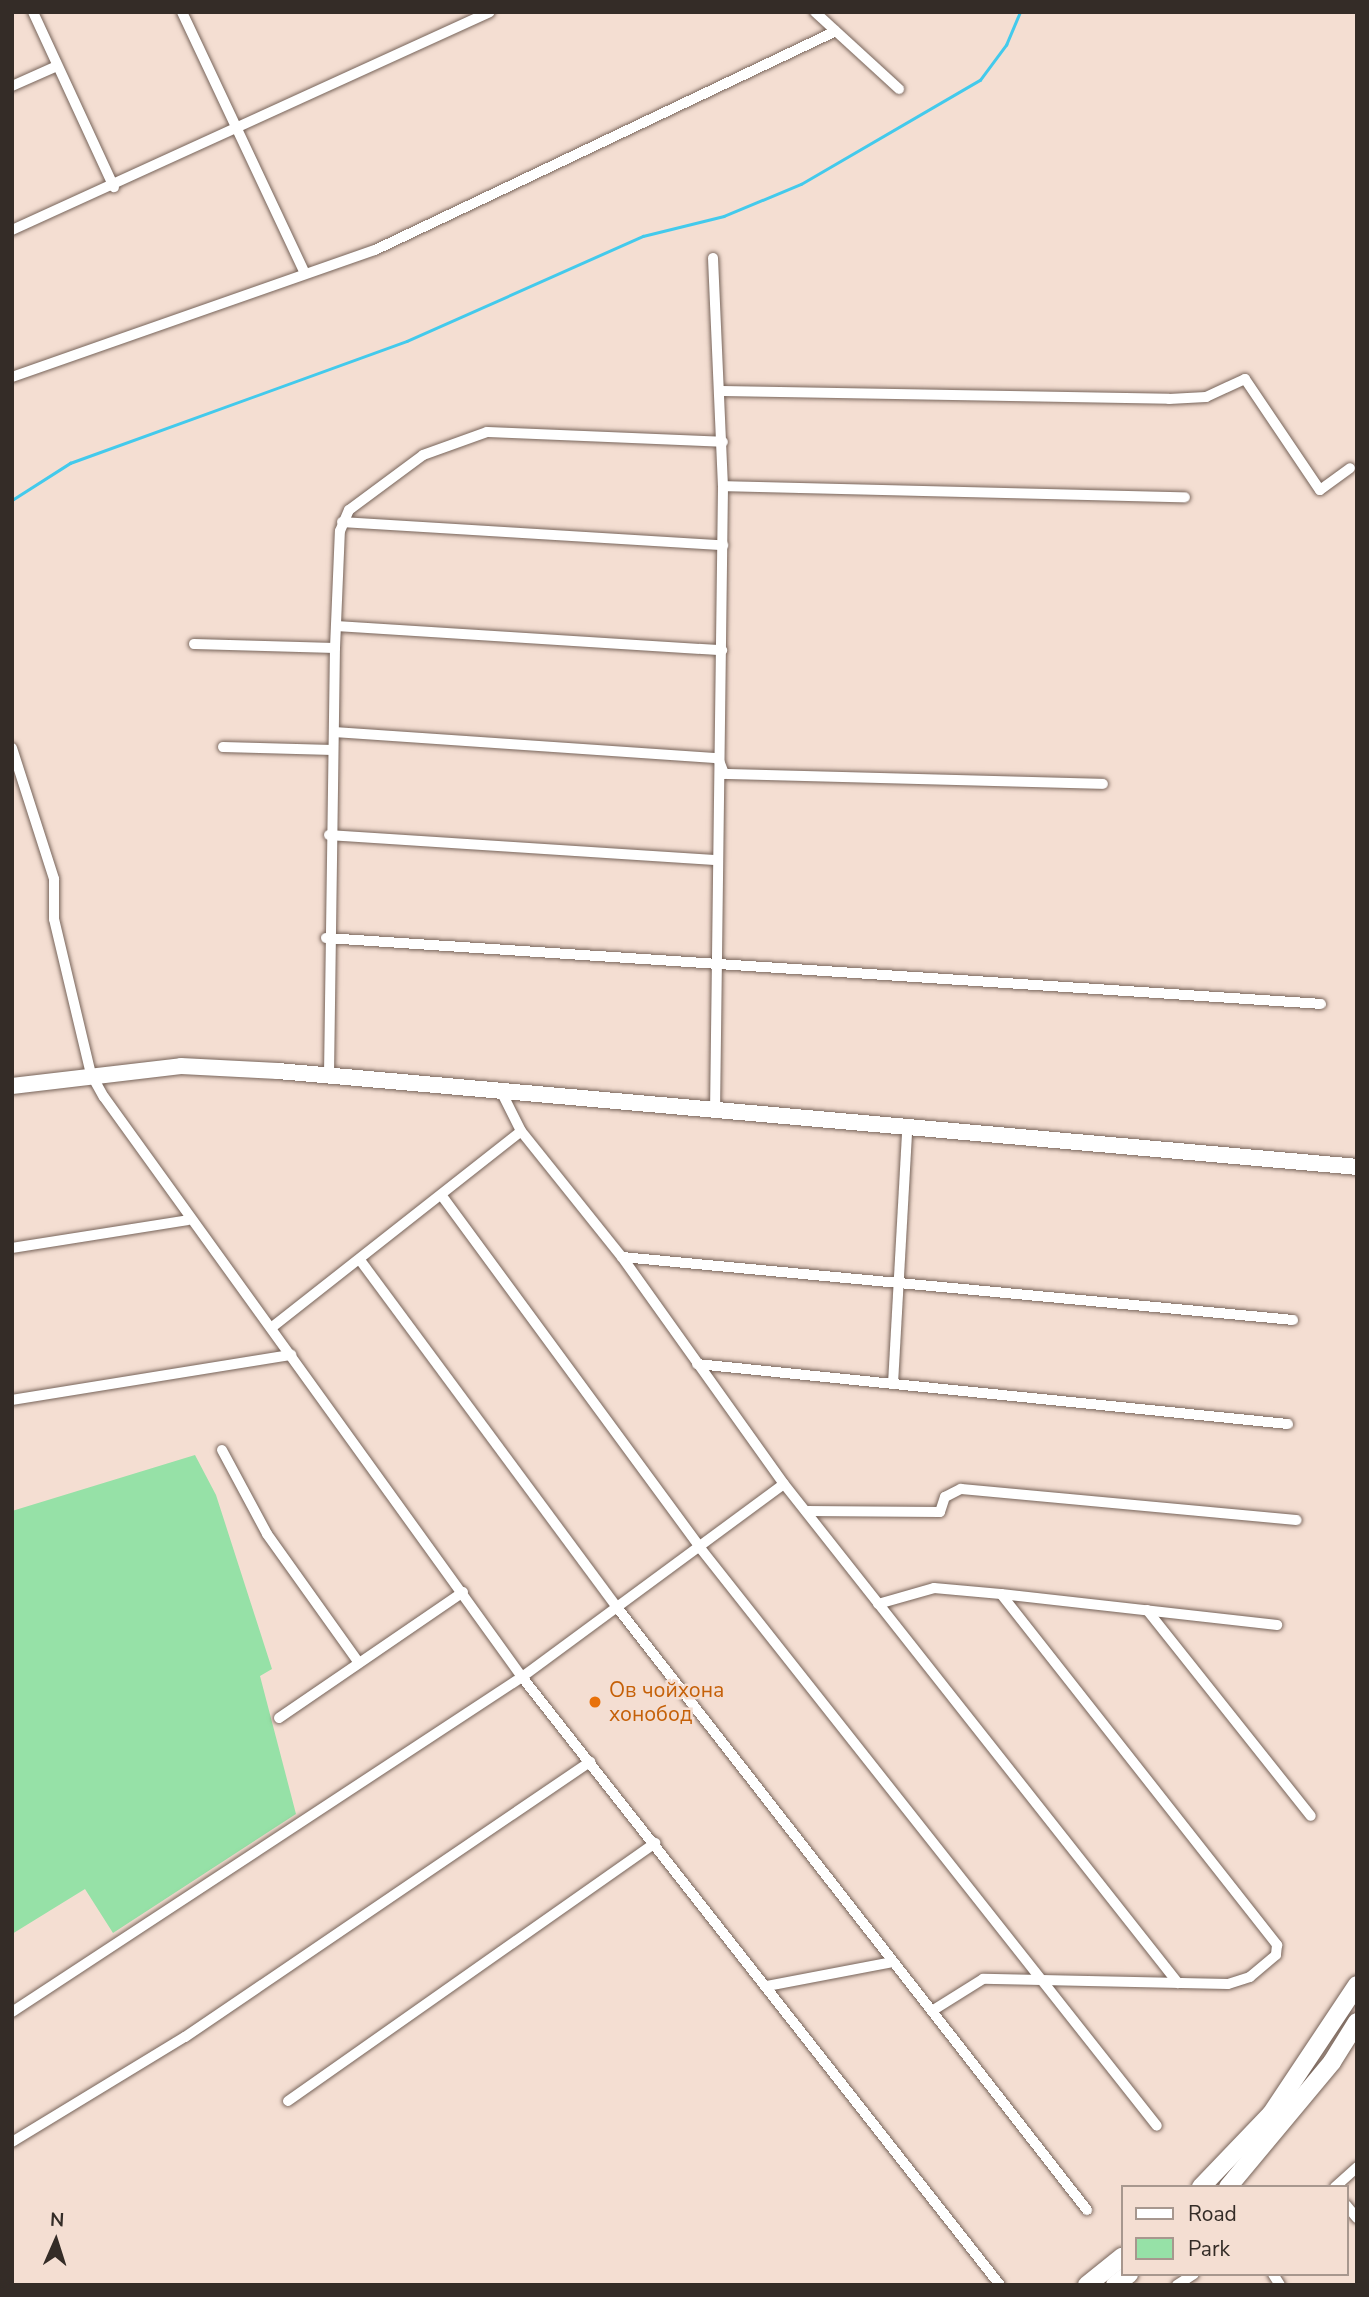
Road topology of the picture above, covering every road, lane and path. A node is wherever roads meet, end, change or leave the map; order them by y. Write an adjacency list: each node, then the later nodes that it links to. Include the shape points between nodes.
1 (33, 12): 6 (street)
2 (183, 12): 9 (street)
3 (490, 12): 9 (street)
4 (815, 12): 5 (street)
5 (836, 32): 8 (street); 13 (street, via 375,250)
6 (57, 66): 7 (street); 10 (street)
7 (12, 86)
8 (899, 89)
9 (237, 133): 10 (street); 13 (street)
10 (114, 187): 11 (street)
11 (12, 230)
12 (713, 258): 15 (street)
13 (304, 271): 14 (street)
14 (12, 377)
15 (722, 391): 16 (street); 17 (street, via 1168,399 1206,397 1245,379 1320,490)
16 (723, 442): 18 (street); 20 (street, via 487,432 423,455 381,483)
17 (1350, 468)
18 (723, 486): 19 (street); 21 (street)
19 (1185, 497)
20 (342, 522): 21 (street); 22 (street)
21 (723, 545): 25 (street)
22 (336, 626): 24 (street); 25 (street)
23 (194, 644): 24 (street)
24 (335, 648): 26 (street)
25 (722, 650): 30 (street)
26 (334, 732): 29 (street); 30 (street)
27 (223, 747): 29 (street)
28 (12, 748): 37 (street, via 54,878 54,919)
29 (333, 750): 32 (street)
30 (718, 758): 31 (street, via 724,774); 33 (street)
31 (1104, 784)
32 (329, 835): 33 (street); 34 (street)
33 (717, 860): 35 (street)
34 (326, 938): 35 (street); 38 (street)
35 (716, 966): 36 (street); 41 (street)
36 (1321, 1004)
37 (91, 1074): 38 (main road, via 181,1066); 39 (main road); 46 (street)
38 (329, 1075): 40 (main road)
39 (12, 1086)
40 (502, 1093): 41 (main road); 43 (street)
41 (715, 1112): 42 (main road)
42 (907, 1130): 44 (main road); 50 (street)
43 (521, 1131): 45 (street); 48 (street)
44 (1357, 1167)
45 (442, 1196): 49 (street); 62 (street)
46 (188, 1220): 47 (street); 52 (street)
47 (12, 1248)
48 (622, 1257): 50 (street); 54 (street)
49 (360, 1260): 52 (street); 66 (street)
50 (898, 1280): 51 (street); 55 (street)
51 (1293, 1320)
52 (271, 1328): 53 (street)
53 (291, 1355): 56 (street); 63 (street)
54 (697, 1364): 55 (street); 59 (street)
55 (893, 1384): 57 (street)
56 (12, 1400)
57 (1288, 1424)
58 (222, 1450): 69 (street, via 267,1534)
59 (784, 1484): 60 (street); 62 (street)
60 (806, 1511): 61 (street, via 940,1512 946,1497 961,1489); 65 (street)
61 (1297, 1520)
62 (702, 1549): 66 (street); 76 (street)
63 (463, 1592): 69 (street); 70 (street)
64 (1001, 1594): 65 (street, via 934,1588); 67 (street); 77 (street, via 1276,1939 1276,1955 1250,1977)
65 (878, 1604): 77 (street)
66 (616, 1606): 70 (street); 75 (street)
67 (1147, 1610): 68 (street); 73 (street)
68 (1277, 1625)
69 (359, 1663): 71 (street)
70 (522, 1678): 72 (street); 81 (street)
71 (279, 1717)
72 (590, 1762): 74 (street); 85 (street, via 186,2037)
73 (1311, 1816)
74 (654, 1843): 79 (street); 83 (street)
75 (893, 1962): 79 (street); 80 (street)
76 (1041, 1980): 77 (street); 80 (street, via 983,1979); 84 (street)
77 (1178, 1983)
78 (1357, 1985): 87 (highway, via 1271,2114)
79 (767, 1986): 92 (street)
80 (935, 2009): 90 (street)
81 (12, 2012)
82 (1357, 2022): 88 (highway, via 1332,2062)
83 (288, 2101)
84 (1157, 2126)
85 (12, 2142)
86 (1357, 2167): 89 (street)
87 (1203, 2185)
88 (1230, 2185)
89 (1337, 2185)
90 (1087, 2210)
91 (1120, 2259): 93 (highway)
92 (1000, 2285)
93 (1087, 2285)

